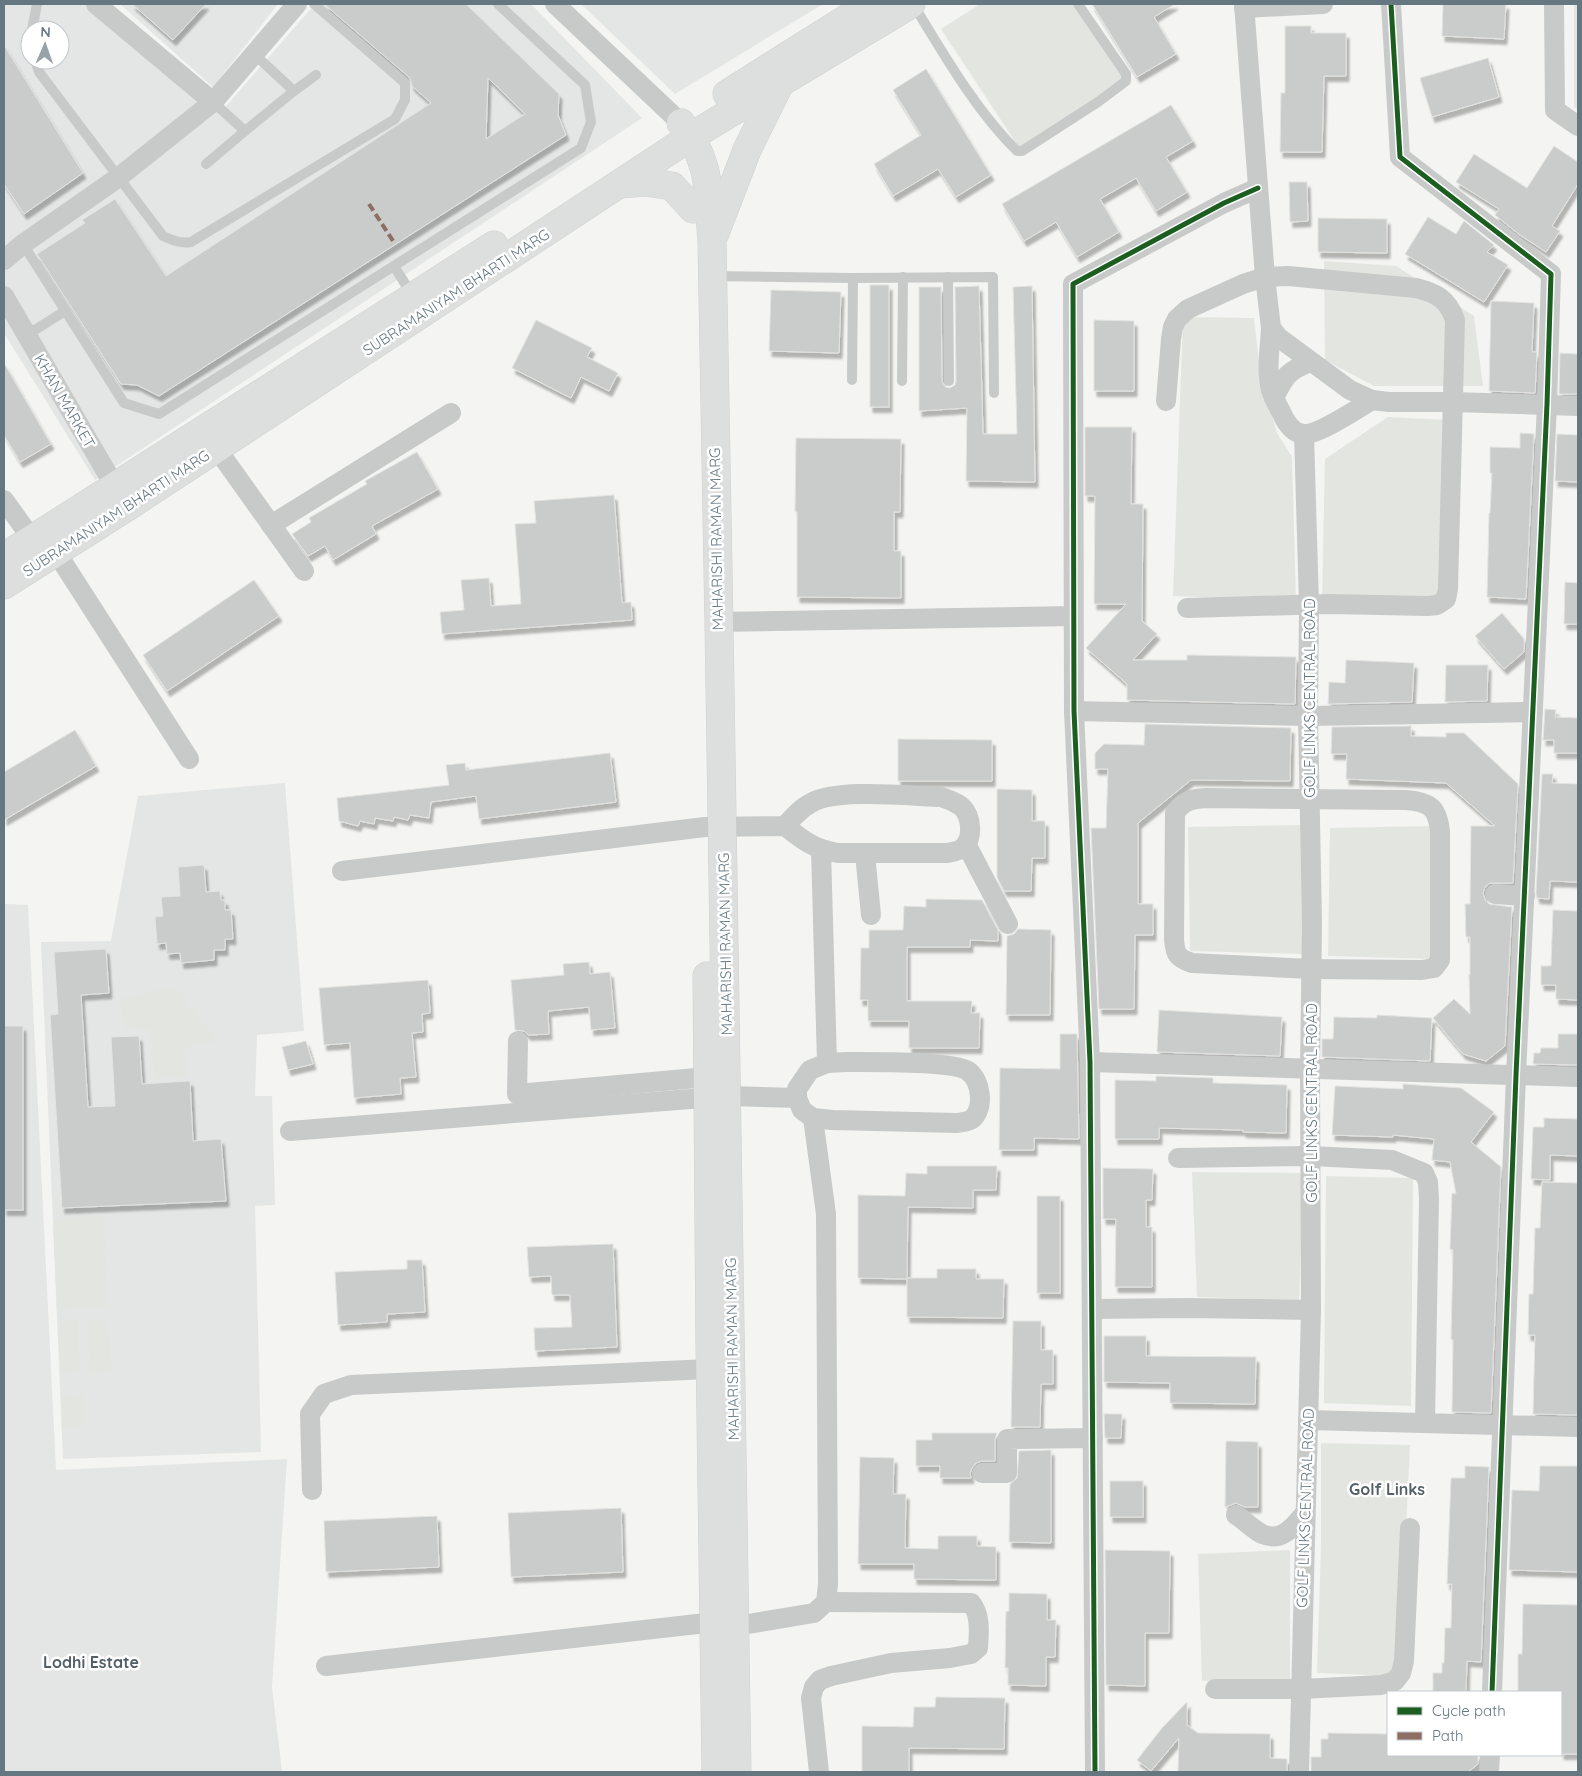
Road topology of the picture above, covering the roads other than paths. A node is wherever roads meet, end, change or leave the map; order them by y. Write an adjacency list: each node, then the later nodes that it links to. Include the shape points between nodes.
1 (37, 4): 14 (lane)
2 (96, 4): 20 (street)
3 (297, 4): 15 (street)
4 (314, 4): 25 (lane, via 404,83 406,100 395,119 187,243 163,236)
5 (498, 4): 32 (lane, via 585,85 591,122 581,148)
6 (554, 4): 23 (street)
7 (870, 4): 23 (main road, SUBRAMANIYAM BHARTI MARG)
8 (912, 4): 9 (lane, via 1002,136 1017,151 1022,151 1126,81 1126,74); 18 (main road, SUBRAMANIYAM BHARTI MARG)
9 (1078, 4)
10 (1323, 4): 13 (street)
11 (1391, 4): 52 (street, via 1400,157 1551,274)
12 (1554, 4): 21 (street, via 1555,110)
13 (1244, 6): 27 (street)
14 (34, 20)
15 (254, 54): 19 (lane); 20 (street)
16 (38, 70): 25 (lane)
17 (316, 75): 19 (lane)
18 (778, 85): 23 (main road, SUBRAMANIYAM BHARTI MARG); 29 (main road, via 747,150)
19 (294, 92): 22 (lane)
20 (213, 102): 22 (lane); 25 (street)
21 (1578, 126)
22 (245, 131): 24 (lane)
23 (681, 133): 26 (main road, SUBRAMANIYAM BHARTI MARG); 28 (main road, MAHARISHI RAMAN MARG, via 692,176); 29 (main road, MAHARISHI RAMAN MARG, via 704,162); 39 (main road, SUBRAMANIYAM BHARTI MARG)
24 (206, 164)
25 (119, 177): 30 (street)
26 (620, 184): 28 (main road, via 645,182 672,186); 39 (main road, SUBRAMANIYAM BHARTI MARG)
27 (1258, 188): 36 (street); 67 (street, via 1073,284)
28 (693, 210): 75 (main road, MAHARISHI RAMAN MARG)
29 (712, 242): 33 (main road, MAHARISHI RAMAN MARG)
30 (23, 244): 31 (street); 40 (lane)
31 (4, 260)
32 (394, 266): 39 (lane); 40 (lane, via 159,414 124,403)
33 (712, 276): 37 (lane); 68 (main road, MAHARISHI RAMAN MARG)
34 (903, 277): 35 (lane); 37 (lane); 45 (lane)
35 (948, 277): 46 (lane); 47 (lane, via 993,277)
36 (1265, 277): 41 (street); 49 (street, via 1188,309 1177,319 1171,339); 51 (street, via 1288,276 1416,288 1429,291 1443,300 1451,308 1455,320)
37 (853, 278): 44 (lane)
38 (4, 296): 42 (street, KHAN MARKET)
39 (418, 305): 56 (main road, SUBRAMANIYAM BHARTI MARG); 57 (main road, SUBRAMANIYAM BHARTI MARG)
40 (65, 310): 42 (lane)
41 (1271, 328): 43 (street, via 1288,346); 48 (street, via 1269,377)
42 (27, 335): 57 (street, KHAN MARKET)
43 (1311, 362): 48 (street, via 1291,371); 50 (street, via 1350,390)
44 (852, 380)
45 (902, 381)
46 (950, 381)
47 (994, 393)
48 (1274, 398): 55 (street, via 1288,425)
49 (1166, 400)
50 (1372, 400): 51 (street); 55 (street, via 1317,432)
51 (1453, 402): 52 (street); 65 (street, via 1446,599 1428,606)
52 (1547, 404): 53 (street); 70 (street)
53 (1578, 406)
54 (452, 413): 59 (street)
55 (1304, 434): 65 (street, GOLF LINKS CENTRAL ROAD)
56 (217, 449): 57 (main road, SUBRAMANIYAM BHARTI MARG); 59 (street)
57 (122, 497): 60 (main road, SUBRAMANIYAM BHARTI MARG); 61 (main road, SUBRAMANIYAM BHARTI MARG)
58 (4, 500): 60 (street)
59 (271, 525): 63 (street)
60 (32, 539): 62 (main road, SUBRAMANIYAM BHARTI MARG)
61 (56, 552): 64 (main road, SUBRAMANIYAM BHARTI MARG); 72 (street)
62 (4, 557)
63 (304, 571)
64 (4, 585)
65 (1309, 605): 66 (street); 71 (street, GOLF LINKS CENTRAL ROAD)
66 (1187, 608)
67 (1072, 616): 68 (street); 69 (street)
68 (718, 622): 75 (main road, MAHARISHI RAMAN MARG)
69 (1074, 711): 71 (street); 86 (street)
70 (1533, 712): 71 (street); 81 (street)
71 (1308, 716): 73 (street, GOLF LINKS CENTRAL ROAD)
72 (189, 759)
73 (1310, 799): 84 (street, GOLF LINKS CENTRAL ROAD); 84 (street, via 1421,801 1432,806 1438,817 1440,851 1440,960 1434,968); 84 (street, via 1206,798 1181,804 1175,813 1174,827 1174,939 1175,951 1182,960 1192,963)
74 (785, 826): 75 (street); 76 (street, via 812,802 843,794 941,797 964,808 969,818); 77 (street)
75 (713, 827): 79 (street); 91 (main road, MAHARISHI RAMAN MARG)
76 (966, 844): 78 (street, via 946,853); 83 (street)
77 (821, 850): 78 (street); 87 (street)
78 (865, 854): 82 (street)
79 (342, 871)
80 (1496, 894): 81 (street)
81 (1524, 896): 89 (street)
82 (871, 915)
83 (1008, 924)
84 (1311, 969): 88 (street, GOLF LINKS CENTRAL ROAD)
85 (518, 1041): 91 (street, via 518,1094)
86 (1090, 1062): 88 (street); 97 (street)
87 (827, 1063): 92 (street, via 810,1070 797,1089); 93 (street, via 928,1064 966,1070 976,1078 979,1109 971,1120 958,1123)
88 (1310, 1070): 89 (street); 95 (street, GOLF LINKS CENTRAL ROAD)
89 (1516, 1075): 90 (street); 102 (street)
90 (1578, 1077)
91 (715, 1090): 92 (street); 94 (street); 99 (main road, MAHARISHI RAMAN MARG); 111 (main road, MAHARISHI RAMAN MARG)
92 (797, 1098): 93 (street, via 802,1110)
93 (813, 1118): 110 (street, via 826,1214)
94 (290, 1131)
95 (1310, 1156): 96 (street); 98 (street, GOLF LINKS CENTRAL ROAD); 101 (street, via 1392,1160 1424,1173 1428,1182)
96 (1178, 1158)
97 (1092, 1309): 98 (street); 104 (street)
98 (1311, 1310): 100 (street, GOLF LINKS CENTRAL ROAD)
99 (710, 1369): 106 (street, via 351,1385 324,1394 310,1414); 111 (main road, MAHARISHI RAMAN MARG)
100 (1308, 1420): 101 (street); 107 (street, GOLF LINKS CENTRAL ROAD)
101 (1425, 1424): 102 (street)
102 (1502, 1426): 103 (street); 115 (street)
103 (1578, 1428)
104 (1093, 1438): 105 (street, via 1007,1439 1007,1473); 120 (street)
105 (982, 1473)
106 (312, 1490)
107 (1305, 1513): 108 (street, via 1288,1533 1274,1536 1262,1534); 114 (street, GOLF LINKS CENTRAL ROAD)
108 (1236, 1515)
109 (1410, 1528): 114 (street, via 1401,1673 1395,1681 1381,1685)
110 (826, 1602): 111 (street, via 814,1613); 119 (street, via 971,1603 977,1614 979,1639 978,1648 971,1654 891,1663 820,1680 811,1698)
111 (725, 1624): 112 (street); 117 (main road, MAHARISHI RAMAN MARG); 118 (main road, MAHARISHI RAMAN MARG)
112 (326, 1666)
113 (1215, 1689): 114 (street)
114 (1301, 1689): 121 (street, GOLF LINKS CENTRAL ROAD)
115 (1492, 1691)
116 (1490, 1756): 122 (street)
117 (716, 1772)
118 (737, 1772)
119 (819, 1772)
120 (1095, 1772)
121 (1299, 1772)
122 (1489, 1772)

